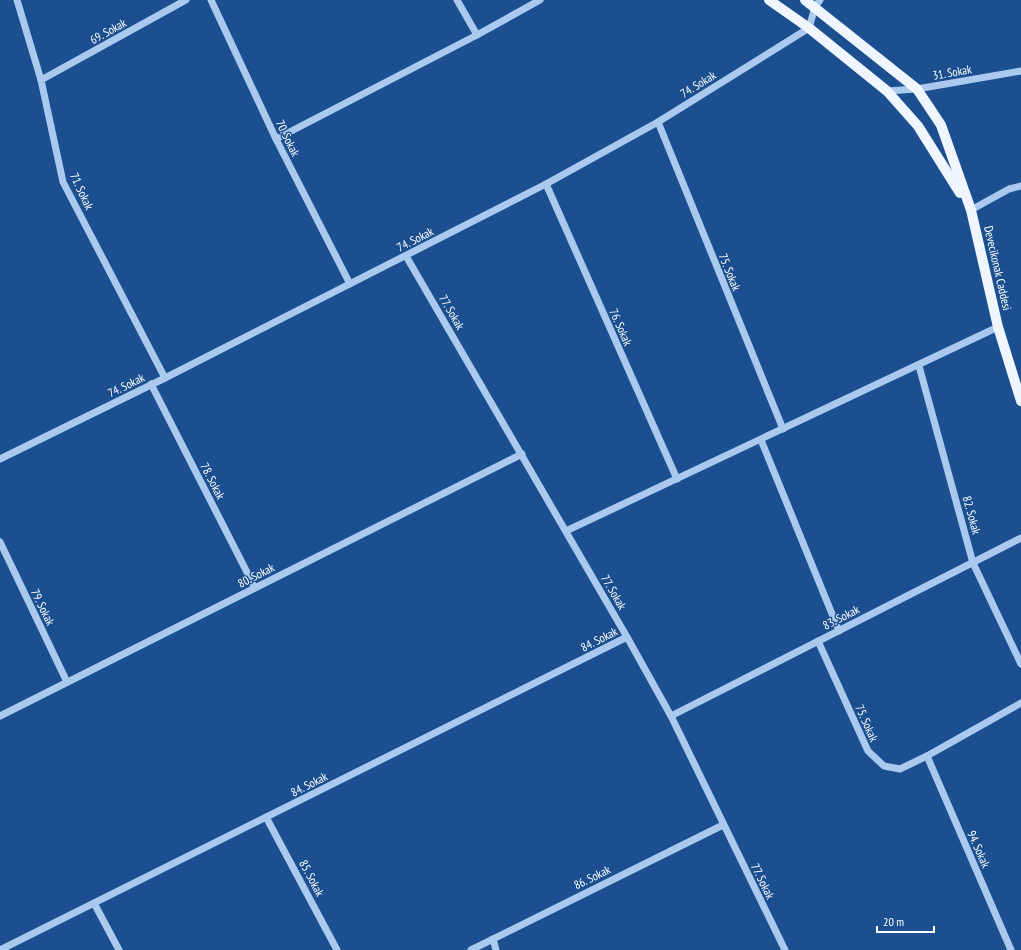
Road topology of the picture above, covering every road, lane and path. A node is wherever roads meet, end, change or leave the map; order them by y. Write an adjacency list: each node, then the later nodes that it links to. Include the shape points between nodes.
1 (17, 0): 12 (street, 71. Sokak)
2 (186, 0): 12 (street, 69. Sokak)
3 (211, 0): 16 (street, 70. Sokak)
4 (457, 0): 10 (street)
5 (540, 0): 10 (street)
6 (768, 0): 9 (main road)
7 (805, 0): 8 (main road)
8 (818, 3): 9 (street); 13 (main road)
9 (809, 28): 14 (main road); 15 (street, 74. Sokak)
10 (477, 35): 16 (street)
11 (1021, 71): 13 (street, 31. Sokak)
12 (41, 80): 25 (street, 71. Sokak, via 63,182)
13 (917, 89): 14 (street, 31. Sokak); 19 (main road, via 940,125)
14 (887, 91): 19 (main road, via 918,126)
15 (658, 122): 17 (street, 74. Sokak); 28 (street, 75. Sokak)
16 (276, 139): 21 (street, 70. Sokak)
17 (546, 184): 20 (street, 74. Sokak); 32 (street, 76. Sokak)
18 (1021, 186): 19 (street, via 1009,189)
19 (971, 210): 22 (main road, Devecikonak Caddesi)
20 (406, 256): 21 (street, 74. Sokak); 30 (street, 77. Sokak)
21 (350, 284): 25 (street, 74. Sokak)
22 (998, 328): 23 (street); 24 (main road, Devecikonak Caddesi)
23 (919, 366): 28 (street); 36 (street, 82. Sokak)
24 (1018, 377): 27 (main road, Devecikonak Caddesi)
25 (165, 378): 26 (street, 74. Sokak)
26 (151, 384): 31 (street, 74. Sokak); 37 (street, 78. Sokak)
27 (1021, 401)
28 (783, 429): 29 (street)
29 (760, 440): 32 (street); 38 (street)
30 (522, 454): 33 (street, 77. Sokak); 37 (street, 80. Sokak)
31 (0, 459)
32 (677, 479): 33 (street)
33 (566, 531): 39 (street, 77. Sokak)
34 (1021, 538): 36 (street, 83. Sokak)
35 (0, 542): 42 (street, 79. Sokak)
36 (973, 562): 38 (street, 83. Sokak); 41 (street, 82. Sokak)
37 (255, 588): 42 (street, 80. Sokak)
38 (839, 631): 40 (street, 83. Sokak)
39 (627, 637): 45 (street, 77. Sokak); 47 (street, 84. Sokak)
40 (818, 642): 45 (street, 83. Sokak); 46 (street, 75. Sokak, via 868,751 884,766 900,769)
41 (1021, 664)
42 (67, 682): 44 (street, 80. Sokak)
43 (1021, 703): 46 (street)
44 (0, 716)
45 (672, 716): 48 (street, 77. Sokak)
46 (927, 756): 57 (street, 94. Sokak)
47 (266, 817): 49 (street, 84. Sokak); 53 (street, 85. Sokak)
48 (723, 825): 50 (street, 86. Sokak); 56 (street, 77. Sokak)
49 (94, 903): 51 (street, 84. Sokak); 52 (street)
50 (493, 939): 54 (street, 86. Sokak); 55 (street)
51 (0, 950)
52 (119, 950)
53 (337, 950)
54 (471, 950)
55 (496, 950)
56 (785, 950)
57 (1011, 950)

